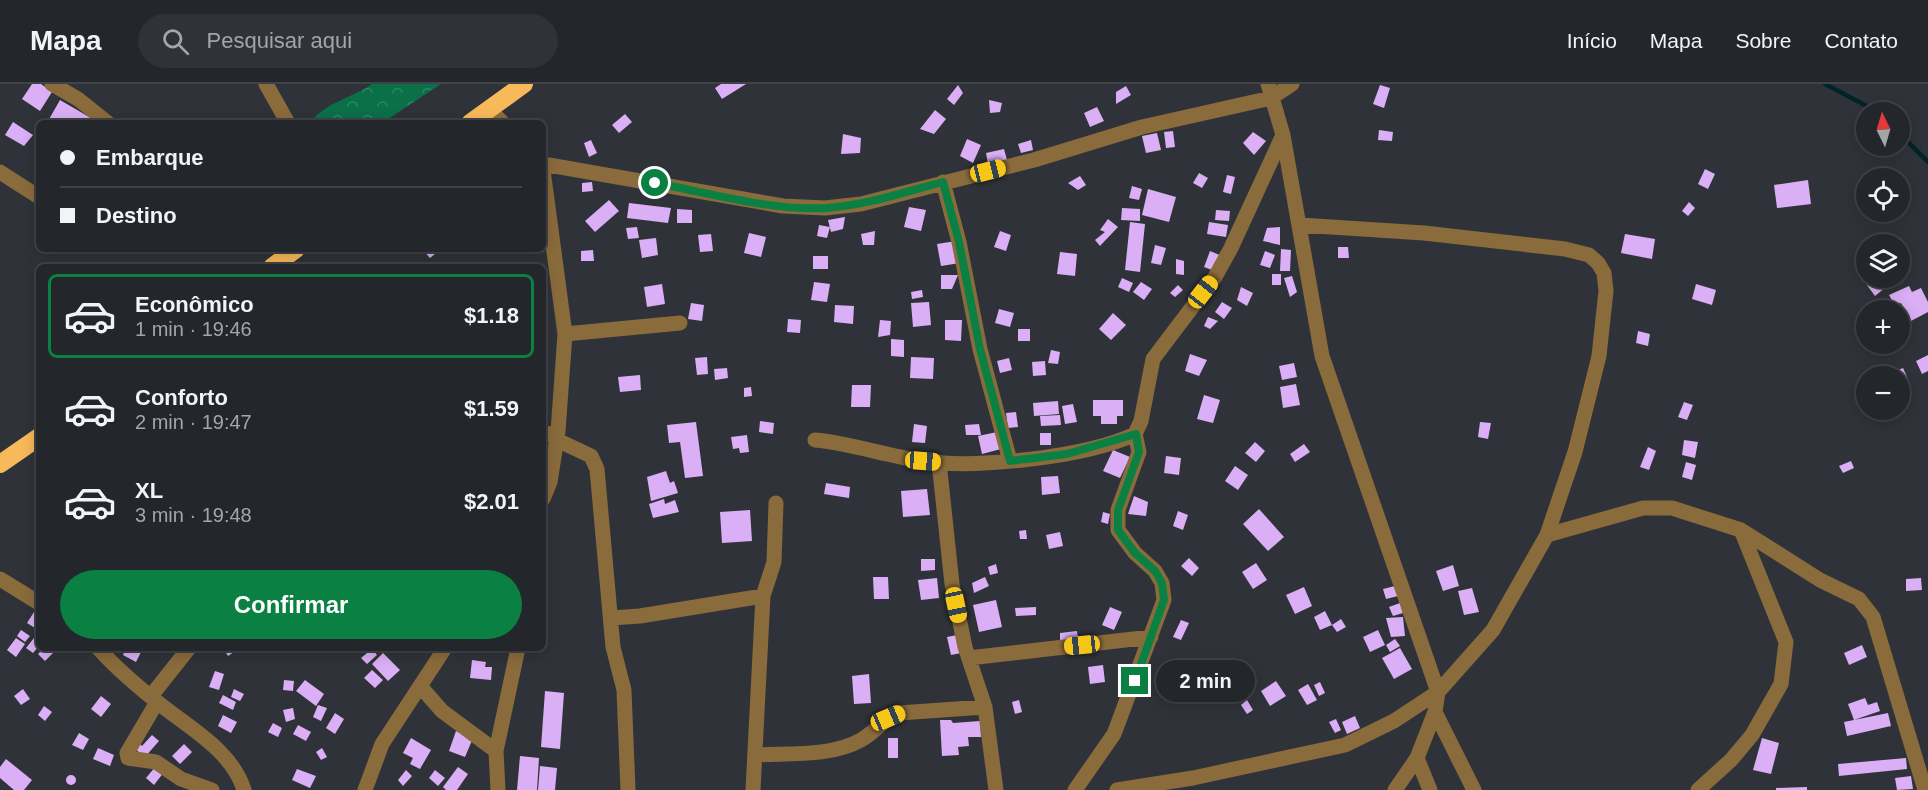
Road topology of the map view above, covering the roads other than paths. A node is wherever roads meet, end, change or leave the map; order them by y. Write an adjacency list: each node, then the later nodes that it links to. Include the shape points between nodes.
1 (52, 84): 7 (street)
2 (266, 84): 8 (street)
3 (524, 84): 6 (highway)
4 (1292, 84): 5 (street)
5 (1270, 91): 11 (street); 14 (street, via 1034,160)
6 (489, 109): 9 (highway); 10 (street)
7 (104, 120)
8 (286, 120)
9 (474, 120)
10 (500, 120)
11 (1283, 135): 17 (street); 22 (street, via 1232,248 1153,359)
12 (546, 165): 14 (street, via 783,206 825,208 861,204)
13 (0, 172): 16 (street)
14 (943, 182): 26 (street, via 980,349)
15 (546, 192): 21 (street)
16 (36, 195)
17 (1300, 225): 32 (street, via 1424,233 1566,249 1589,255 1598,263 1604,273 1606,291 1599,356 1575,452); 44 (street, via 1322,356)
18 (292, 252): 19 (highway)
19 (276, 264)
20 (680, 323): 21 (street)
21 (565, 334): 23 (street)
22 (1136, 434): 26 (street, via 1067,454); 37 (street, via 1139,452 1118,510 1118,530 1162,583 1164,600)
23 (553, 436): 29 (street); 36 (street, via 591,456 597,468)
24 (36, 438): 28 (highway)
25 (815, 440): 27 (street)
26 (1010, 461): 27 (street)
27 (939, 462): 42 (street, via 952,584)
28 (0, 464)
29 (546, 492)
30 (776, 503): 34 (street, via 774,562)
31 (1741, 530): 32 (street, via 1672,508 1643,508); 63 (street, via 1786,642 1781,684 1752,735); 64 (street, via 1820,580 1859,599 1873,617)
32 (1546, 535): 44 (street, via 1493,630)
33 (0, 579): 35 (street)
34 (763, 596): 36 (street); 49 (street)
35 (36, 601)
36 (611, 618): 55 (street, via 613,647 624,690)
37 (1151, 637): 42 (street); 58 (street, via 1114,734)
38 (101, 651): 45 (street)
39 (187, 651): 45 (street)
40 (443, 651): 43 (street)
41 (517, 651): 48 (street)
42 (969, 658): 46 (street)
43 (420, 686): 48 (street, via 442,711); 53 (street, via 382,744)
44 (1438, 692): 47 (street); 59 (street, via 1394,721 1344,745 1193,778)
45 (154, 699): 51 (street, via 128,758 162,764 181,779); 52 (street, via 225,755)
46 (985, 707): 49 (street, via 899,713 862,739 835,749); 57 (street)
47 (1435, 712): 50 (street); 62 (street)
48 (496, 751): 54 (street)
49 (755, 755): 56 (street)
50 (1416, 758): 60 (street); 61 (street)
51 (205, 789)
52 (244, 790)
53 (365, 790)
54 (498, 790)
55 (628, 790)
56 (753, 790)
57 (996, 790)
58 (1075, 790)
59 (1117, 790)
60 (1395, 790)
61 (1430, 790)
62 (1474, 790)
63 (1698, 790)
64 (1925, 790)

